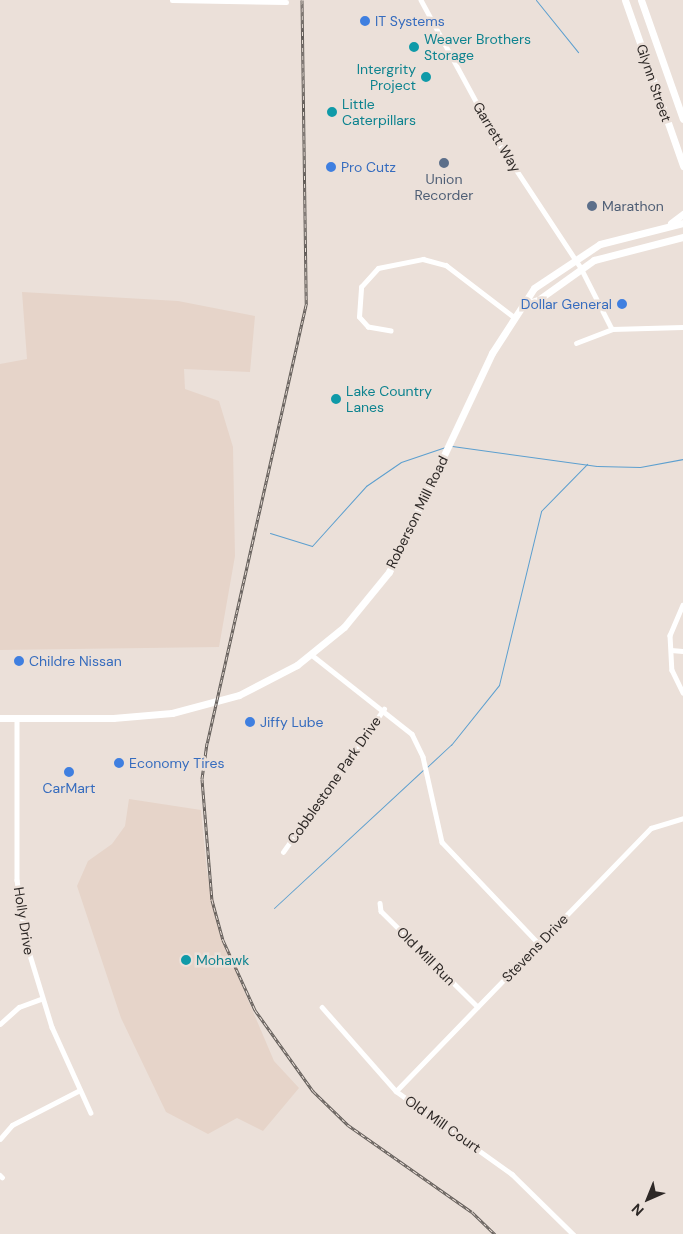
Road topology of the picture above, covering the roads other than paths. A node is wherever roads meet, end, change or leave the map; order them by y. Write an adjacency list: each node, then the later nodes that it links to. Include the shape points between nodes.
1 (172, 0): 5 (street)
2 (421, 0): 12 (street, Garrett Way, via 498,142)
3 (625, 0): 7 (main road, Glynn Street)
4 (641, 0): 6 (main road, Glynn Street)
5 (286, 2)
6 (683, 119)
7 (683, 166)
8 (683, 214): 10 (main road)
9 (683, 223): 10 (main road, Roberson Mill Road)
10 (668, 225): 12 (main road, Roberson Mill Road, via 613,239)
11 (681, 238): 13 (main road, Roberson Mill Road, via 621,251)
12 (574, 258): 13 (street, Garrett Way); 14 (main road, Roberson Mill Road, via 540,283)
13 (581, 268): 14 (main road, Roberson Mill Road, via 538,300); 17 (street, Garrett Way)
14 (525, 304): 15 (main road, Roberson Mill Road)
15 (514, 317): 18 (street, via 446,265 431,259 413,260 378,268 360,292 358,309 362,323); 23 (main road, Roberson Mill Road, via 479,378 396,559 363,606)
16 (683, 327): 17 (street)
17 (612, 329): 19 (street)
18 (391, 331)
19 (576, 343)
20 (683, 605): 21 (street, via 670,635)
21 (671, 650): 22 (street); 24 (street, via 672,670)
22 (683, 650)
23 (312, 654): 25 (street); 27 (main road, Roberson Mill Road, via 256,688 187,710 120,718)
24 (683, 693)
25 (384, 709): 29 (street, Cobblestone Park Drive); 31 (street, via 412,734 423,757 442,842)
26 (0, 718): 27 (main road, Roberson Mill Road)
27 (17, 718): 32 (street, Holly Drive, via 20,908)
28 (683, 818): 31 (street, Stevens Drive, via 651,828)
29 (283, 852)
30 (380, 903): 34 (street, Old Mill Run, via 380,911)
31 (539, 944): 34 (street, Stevens Drive)
32 (41, 998): 35 (street, via 19,1007); 36 (street, Holly Drive)
33 (322, 1007): 37 (street, Old Mill Court)
34 (478, 1007): 37 (street, Stevens Drive)
35 (0, 1024)
36 (80, 1090): 38 (street, Holly Drive); 39 (street, via 12,1125)
37 (396, 1091): 40 (street, Old Mill Court, via 512,1174)
38 (91, 1113)
39 (0, 1139)
40 (573, 1234)

